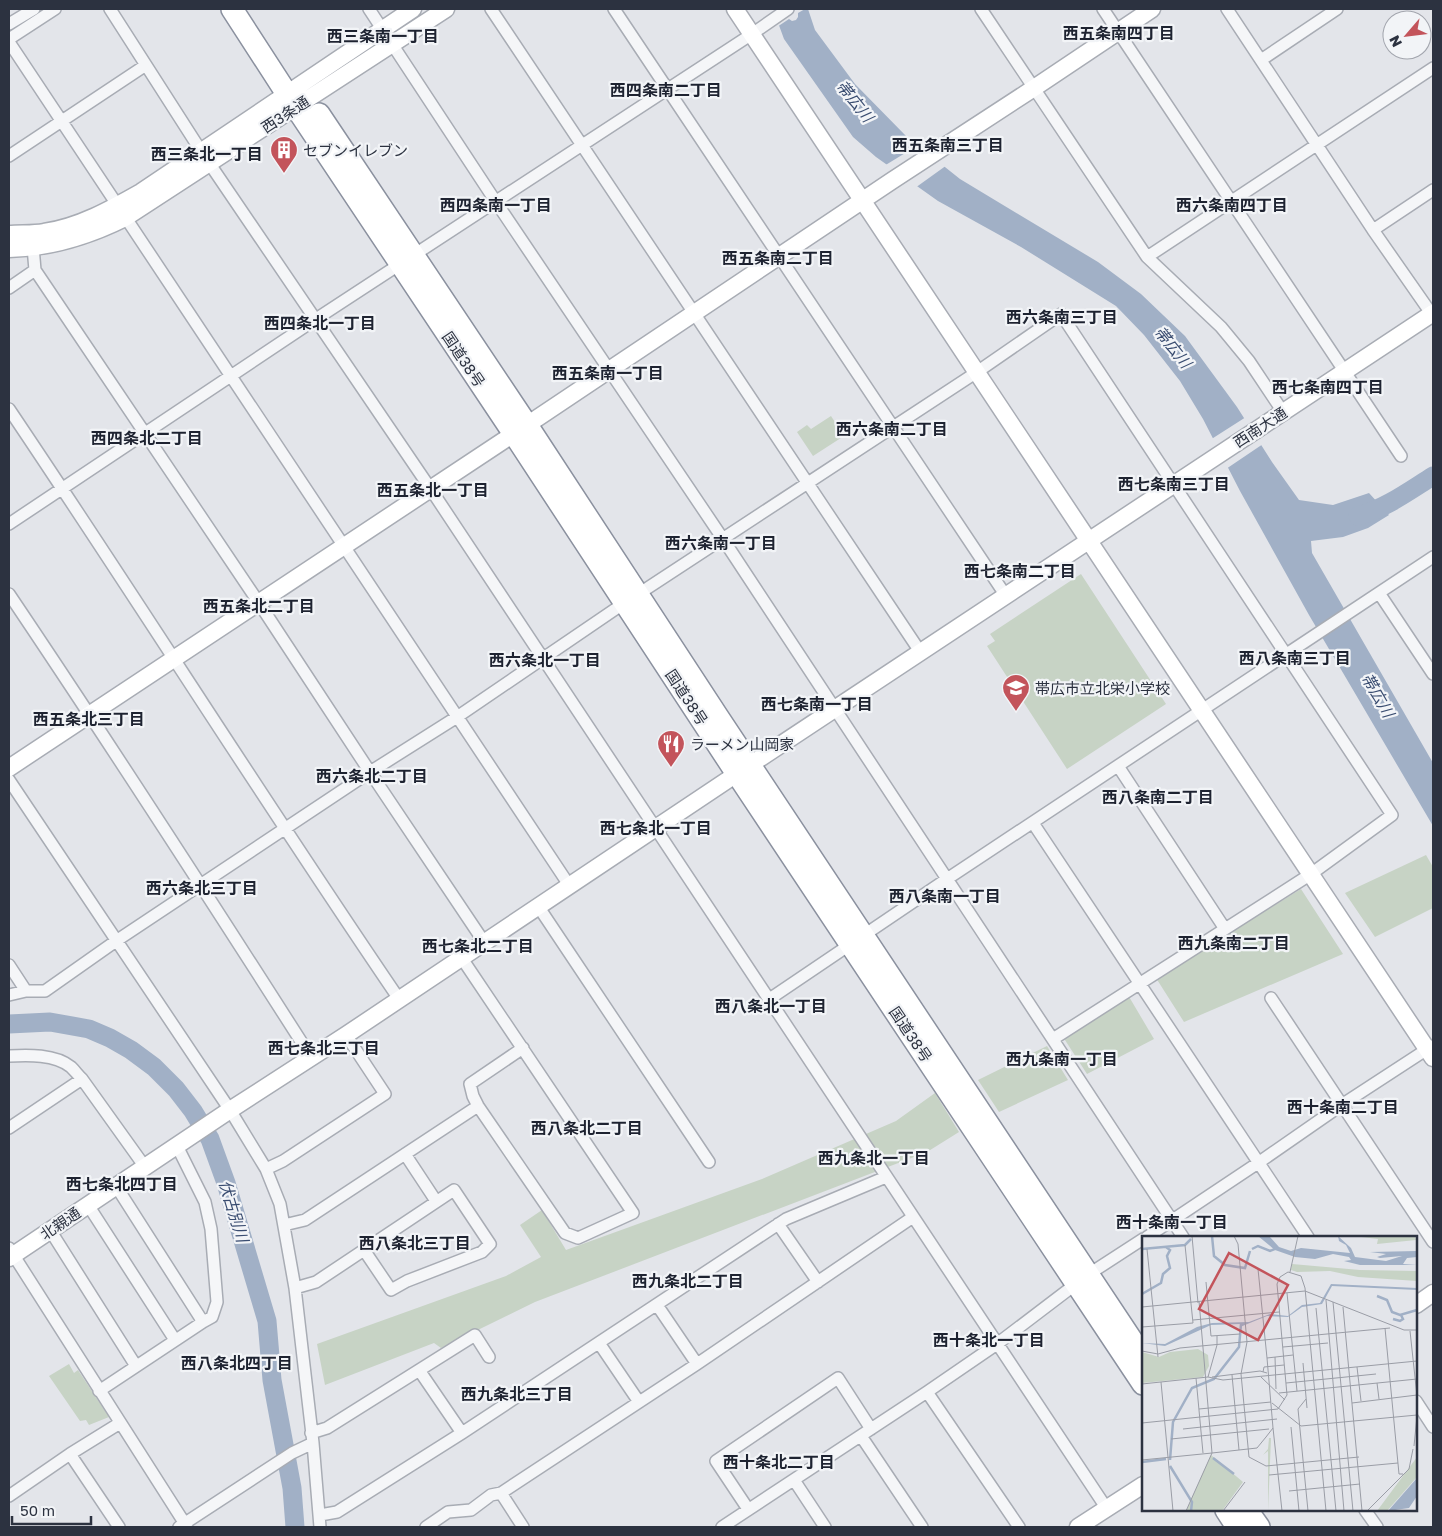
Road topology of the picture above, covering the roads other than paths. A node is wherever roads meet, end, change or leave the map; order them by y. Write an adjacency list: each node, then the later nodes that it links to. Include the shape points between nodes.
1 (34, 9): 18 (street)
2 (55, 9): 22 (street)
3 (110, 9): 25 (street)
4 (232, 9): 29 (highway, 国道38号)
5 (248, 9): 29 (highway, 国道38号)
6 (369, 9): 19 (street)
7 (413, 9): 19 (street, 西3条通)
8 (446, 9): 23 (street, 西3条通)
9 (491, 9): 31 (street)
10 (614, 9): 28 (street)
11 (735, 9): 21 (street)
12 (788, 9): 21 (street)
13 (981, 9): 27 (street)
14 (1103, 9): 20 (street)
15 (1152, 9): 20 (street)
16 (1226, 9): 24 (street)
17 (1337, 9): 24 (street)
18 (9, 24)
19 (383, 29): 23 (street); 29 (street, 西3条通)
20 (1118, 31): 27 (street); 37 (street)
21 (752, 34): 28 (street); 36 (street)
22 (9, 40): 30 (street)
23 (392, 45): 29 (street, 西3条通); 38 (street)
24 (1261, 60): 32 (street)
25 (146, 65): 30 (street); 34 (street)
26 (1433, 68): 32 (street)
27 (1034, 88): 36 (street); 45 (street)
28 (667, 89): 31 (street); 44 (street)
29 (298, 96): 34 (street, 西3条通); 46 (highway, 国道38号)
30 (62, 121): 33 (street); 39 (street)
31 (582, 145): 38 (street); 49 (street)
32 (1318, 145): 37 (street); 40 (street)
33 (9, 156)
34 (205, 157): 39 (street, 西3条通, via 141,192); 51 (street)
35 (1433, 190): 40 (street)
36 (863, 201): 44 (street); 54 (street)
37 (1232, 201): 45 (street); 53 (street)
38 (496, 202): 46 (street); 52 (street)
39 (121, 212): 41 (street, 西3条通, via 51,231); 42 (street, 西3条通, via 105,228); 55 (street)
40 (1373, 230): 50 (street)
41 (9, 234)
42 (33, 247): 43 (street, 西3条通); 47 (street)
43 (9, 249)
44 (779, 257): 49 (street); 58 (street)
45 (1147, 258): 57 (street, via 1221,327 1249,361)
46 (408, 260): 51 (street); 59 (highway, 国道38号)
47 (35, 270): 48 (street); 60 (street)
48 (9, 288)
49 (694, 313): 52 (street); 62 (street)
50 (1433, 314): 53 (street, 西南大通)
51 (316, 319): 55 (street); 65 (street)
52 (608, 370): 59 (street); 67 (street)
53 (1344, 371): 57 (street, 西南大通); 61 (street)
54 (977, 372): 58 (street); 63 (street, via 1061,314); 68 (street)
55 (231, 376): 60 (street); 69 (street)
56 (9, 409): 64 (street)
57 (1283, 412): 63 (street, 西南大通)
58 (892, 428): 62 (street); 73 (street)
59 (521, 429): 65 (street); 74 (highway, 国道38号)
60 (146, 433): 64 (street); 75 (street)
61 (1402, 456)
62 (808, 483): 67 (street); 76 (street)
63 (1175, 484): 68 (street, 西南大通); 77 (street)
64 (62, 488): 66 (street); 78 (street)
65 (430, 488): 69 (street); 79 (street)
66 (9, 524)
67 (722, 539): 74 (street); 81 (street)
68 (1090, 542): 73 (street, 西南大通); 82 (street)
69 (344, 546): 75 (street); 84 (street)
70 (1433, 558): 71 (street)
71 (1379, 593): 77 (street); 80 (street)
72 (9, 594): 83 (street)
73 (1006, 596): 76 (street, 西南大通)
74 (632, 599): 79 (street); 87 (highway, 国道38号)
75 (259, 602): 78 (street); 88 (street)
76 (921, 653): 81 (street, 西南大通)
77 (1285, 655): 82 (street); 93 (street, via 1392,815)
78 (174, 658): 83 (street); 92 (street)
79 (542, 658): 84 (street); 91 (street)
80 (1433, 674)
81 (834, 710): 87 (street, 西南大通); 94 (street)
82 (1202, 711): 85 (street); 93 (street)
83 (89, 714): 86 (street); 95 (street)
84 (456, 717): 88 (street); 96 (street)
85 (1118, 766): 90 (street); 98 (street)
86 (9, 768)
87 (744, 769): 91 (street, 北親通); 99 (highway, 国道38号)
88 (370, 772): 92 (street); 101 (street)
89 (9, 780): 100 (street)
90 (1033, 823): 94 (street); 104 (street)
91 (655, 828): 96 (street, 北親通); 109 (street)
92 (286, 829): 95 (street); 108 (street)
93 (1311, 874): 98 (street); 113 (street)
94 (948, 879): 99 (street); 111 (street)
95 (201, 885): 100 (street); 115 (street)
96 (569, 885): 97 (street, 北親通)
97 (538, 906): 101 (street, 北親通); 123 (street)
98 (1225, 928): 104 (street)
99 (857, 939): 109 (street); 143 (highway, 国道38号)
100 (116, 941): 105 (street, via 45,991); 119 (street)
101 (484, 942): 102 (street, 北親通)
102 (461, 957): 108 (street, 北親通); 112 (street)
103 (9, 965): 105 (street)
104 (1139, 984): 111 (street); 124 (street)
105 (26, 991): 106 (street)
106 (9, 995)
107 (1271, 998): 117 (street)
108 (399, 999): 110 (street, 北親通)
109 (768, 1000): 127 (street)
110 (346, 1035): 115 (street, 北親通); 126 (street, via 385,1094)
111 (1053, 1039): 132 (street)
112 (523, 1048): 118 (street, via 470,1084); 118 (street, via 633,1213 578,1238 565,1233)
113 (1431, 1051): 117 (street)
114 (9, 1056): 116 (street, via 51,1058 70,1066)
115 (311, 1057): 119 (street, 北親通)
116 (82, 1079): 120 (street); 125 (street)
117 (1342, 1104): 124 (street); 140 (street)
118 (478, 1106): 122 (street)
119 (230, 1110): 121 (street, 北親通); 126 (street)
120 (9, 1128)
121 (183, 1142): 125 (street, 北親通); 149 (street, via 205,1202 211,1229 217,1302 212,1316)
122 (405, 1154): 129 (street); 134 (street, via 305,1220)
123 (709, 1162)
124 (1258, 1163): 132 (street); 138 (street)
125 (145, 1167): 128 (street, 北親通)
126 (266, 1170): 134 (street, via 280,1204)
127 (886, 1177): 131 (street); 133 (street)
128 (116, 1186): 130 (street, 北親通); 149 (street)
129 (436, 1201): 141 (street); 141 (street, via 454,1190 490,1244 482,1252 391,1290)
130 (88, 1204): 135 (street, 北親通); 150 (street)
131 (913, 1217): 144 (street); 152 (street)
132 (1172, 1221): 136 (street); 137 (street)
133 (778, 1224): 144 (street); 148 (street)
134 (284, 1225): 145 (street)
135 (50, 1230): 142 (street, 北親通); 156 (street)
136 (1149, 1236)
137 (1182, 1236)
138 (1307, 1236)
139 (1142, 1240): 143 (street)
140 (1433, 1242)
141 (364, 1250): 145 (street, via 316,1282)
142 (10, 1254): 159 (street)
143 (1083, 1279): 152 (street); 153 (highway, 国道38号); 158 (highway, 国道38号)
144 (818, 1282): 155 (street)
145 (295, 1288): 167 (street)
146 (1433, 1293): 147 (street)
147 (1417, 1304)
148 (657, 1305): 151 (street); 155 (street)
149 (203, 1322): 150 (street)
150 (175, 1340): 156 (street)
151 (599, 1343): 161 (street); 166 (street)
152 (997, 1344): 160 (street); 174 (street)
153 (1142, 1356)
154 (490, 1357): 157 (street, via 474,1335)
155 (697, 1364): 161 (street)
156 (136, 1366): 159 (street)
157 (419, 1370): 166 (street); 167 (street)
158 (1142, 1382)
159 (99, 1391): 163 (street)
160 (927, 1392): 165 (street); 187 (street)
161 (639, 1402): 171 (street)
162 (1417, 1403): 164 (street)
163 (120, 1423): 168 (street); 179 (street)
164 (1433, 1427)
165 (866, 1432): 169 (street); 173 (street, via 838,1378 716,1461); 186 (street)
166 (462, 1433): 178 (street, via 337,1512)
167 (312, 1438): 178 (street); 179 (street)
168 (70, 1454): 172 (street); 180 (street)
169 (794, 1480): 173 (street); 185 (street)
170 (1142, 1486): 174 (street)
171 (501, 1493): 182 (street, via 491,1495 471,1510 448,1512); 183 (street)
172 (9, 1496)
173 (748, 1509): 184 (street)
174 (1107, 1509): 188 (street)
175 (1227, 1511): 189 (highway)
176 (1248, 1511): 190 (highway)
177 (1366, 1511): 191 (street)
178 (320, 1515): 181 (street)
179 (183, 1526)
180 (119, 1527)
181 (320, 1527)
182 (426, 1527)
183 (523, 1527)
184 (722, 1527)
185 (825, 1527)
186 (922, 1527)
187 (1019, 1527)
188 (1078, 1527)
189 (1237, 1527)
190 (1259, 1527)
191 (1377, 1527)

